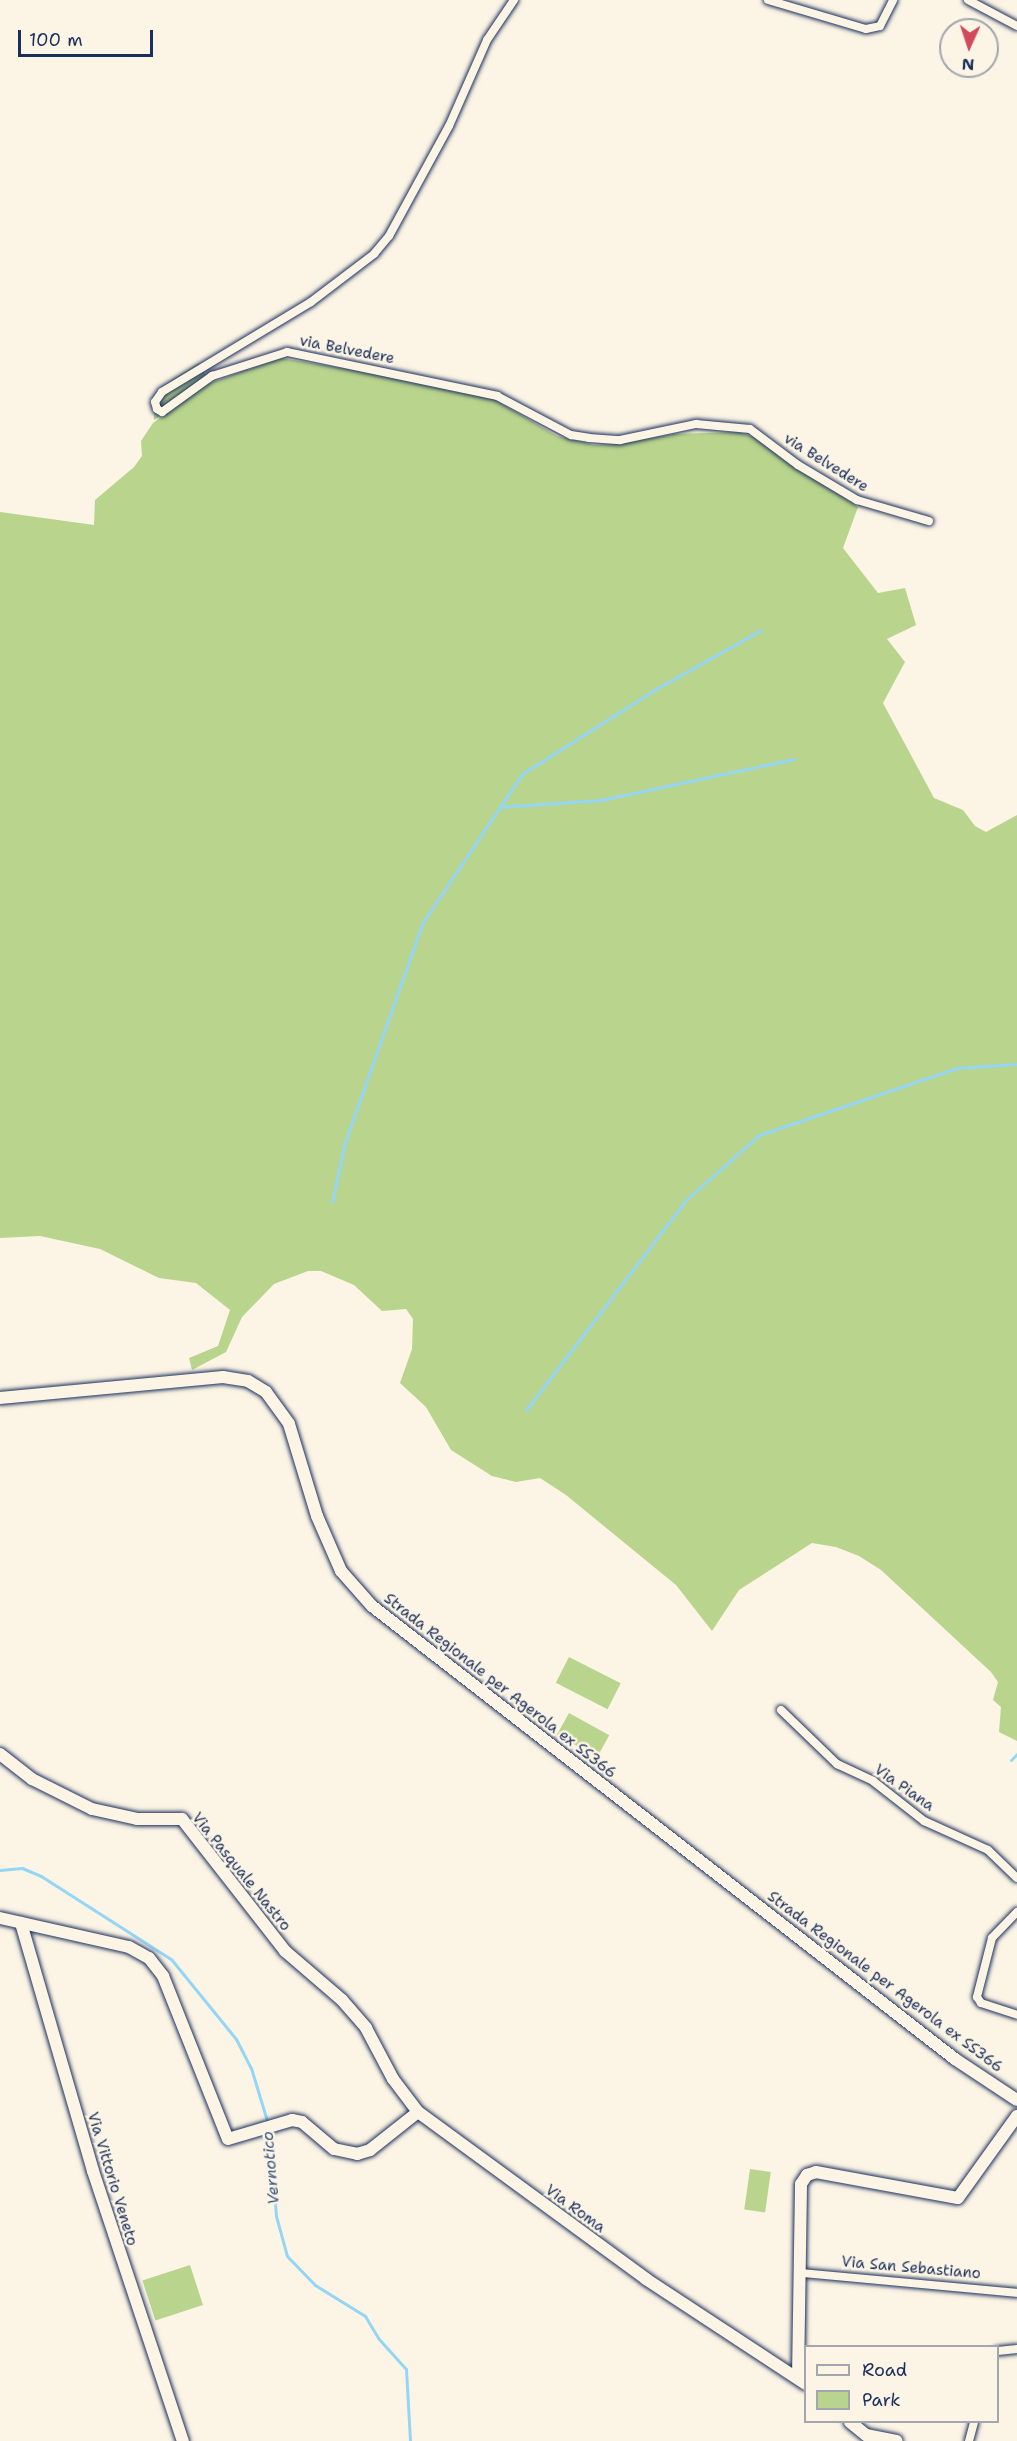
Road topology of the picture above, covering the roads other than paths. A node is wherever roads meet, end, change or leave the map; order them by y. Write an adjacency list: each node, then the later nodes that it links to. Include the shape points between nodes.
1 (514, 0): 6 (street, via Belvedere, via 487,40 449,126 389,236 374,254 311,302 162,392 155,402 157,409 162,412 212,376 287,352 497,396 571,435 589,438 620,440 696,424 750,429 798,465 857,500)
2 (768, 0): 3 (street, via 866,29 880,26)
3 (893, 0)
4 (968, 0): 5 (street)
5 (1017, 26)
6 (929, 521)
7 (0, 1398): 16 (street, Strada Regionale per Agerola ex SS366, via 223,1377 248,1381 266,1392 289,1424 317,1516 341,1571 372,1606 955,2059)
8 (781, 1710): 10 (street, Via Piana, via 837,1764 873,1781 924,1821 988,1850)
9 (0, 1754): 15 (street, Via Pasquale Nastro, via 32,1779 92,1809 137,1819 182,1819 285,1951 342,2000)
10 (1017, 1878)
11 (1017, 1912): 14 (street, via 992,1938 977,1997 981,2003)
12 (0, 1918): 13 (street)
13 (21, 1923): 17 (street, via 129,1947 149,1958 163,1976 213,2110 228,2139 281,2123 302,2122 334,2150 357,2154 370,2150); 27 (street, Via Vittorio Veneto, via 93,2171)
14 (1017, 2015)
15 (368, 2031): 17 (street, Via Roma, via 393,2079)
16 (1017, 2100)
17 (418, 2112): 23 (street, Via Roma, via 646,2279)
18 (1017, 2116): 19 (street, via 958,2198 816,2172 807,2175 801,2184)
19 (802, 2273): 20 (street, Via San Sebastiano); 23 (street)
20 (1017, 2293)
21 (1017, 2349): 22 (street)
22 (999, 2351)
23 (802, 2380)
24 (852, 2423): 26 (street)
25 (974, 2423): 29 (street)
26 (866, 2438): 28 (street)
27 (183, 2441)
28 (896, 2441)
29 (969, 2441)

